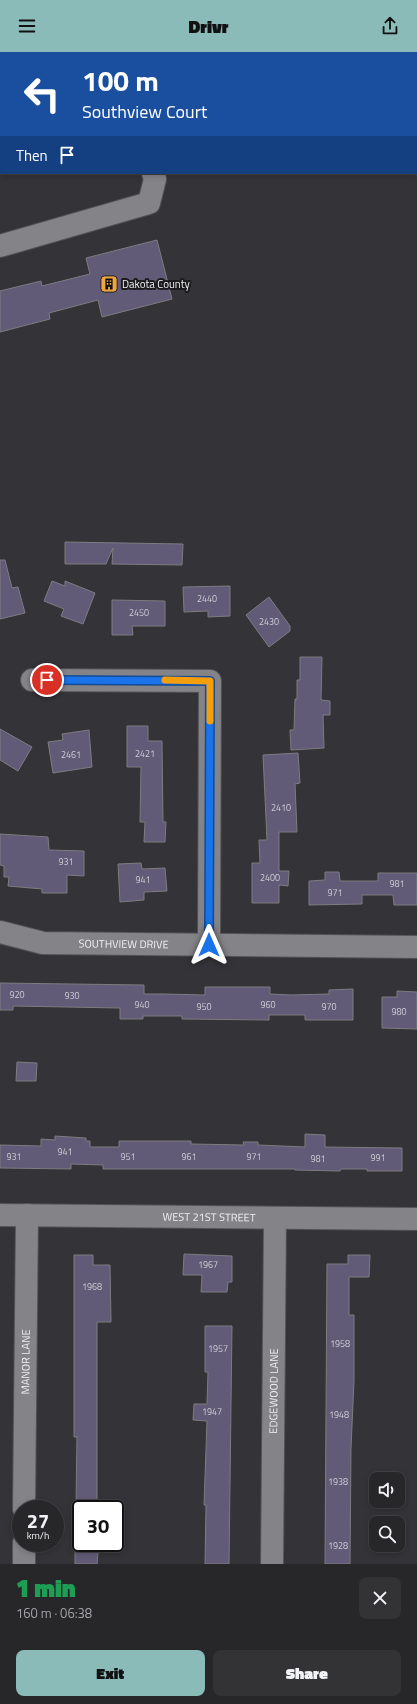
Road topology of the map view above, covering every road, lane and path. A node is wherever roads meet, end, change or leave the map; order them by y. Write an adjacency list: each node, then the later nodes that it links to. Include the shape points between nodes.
1 (153, 174): 2 (street, via 155,179 149,202)
2 (0, 246)
3 (32, 680): 5 (street, via 210,681)
4 (0, 932): 5 (street, SOUTHVIEW DRIVE, via 43,942)
5 (209, 945): 6 (street, SOUTHVIEW DRIVE)
6 (417, 947)
7 (0, 1215): 8 (street, WEST 21ST STREET)
8 (27, 1215): 9 (street, WEST 21ST STREET); 11 (street, MANOR LANE)
9 (275, 1218): 10 (street, WEST 21ST STREET); 14 (street, EDGEWOOD LANE)
10 (417, 1219)
11 (24, 1500)
12 (24, 1552): 13 (street)
13 (24, 1564)
14 (272, 1564)

